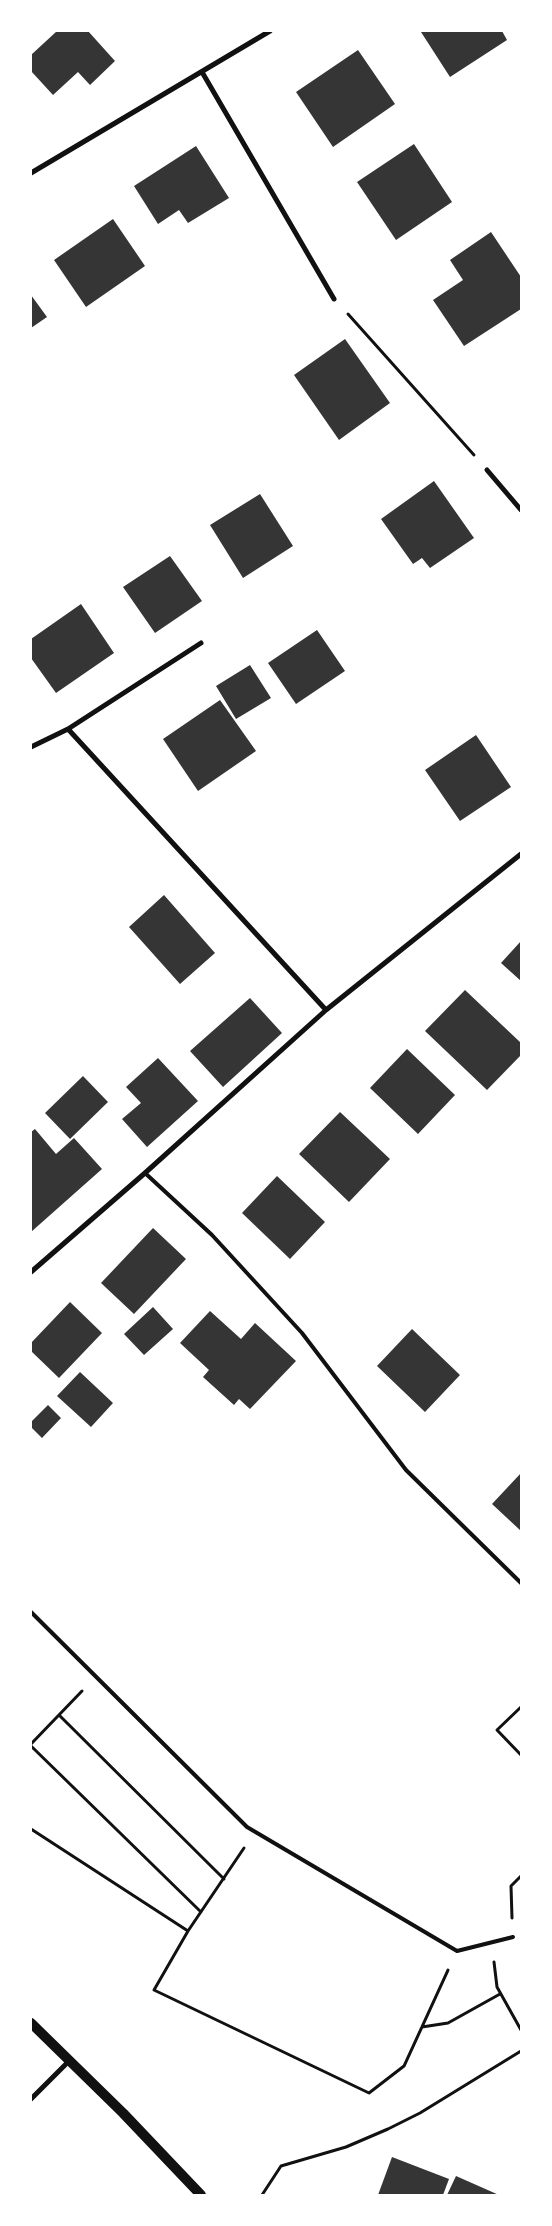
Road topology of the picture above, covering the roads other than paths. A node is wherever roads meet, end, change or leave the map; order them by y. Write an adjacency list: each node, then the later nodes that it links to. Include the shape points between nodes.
1 (270, 31): 2 (street)
2 (202, 72): 3 (street); 4 (street)
3 (31, 173)
4 (334, 298)
5 (487, 470): 6 (street)
6 (521, 510)
7 (201, 643): 8 (street)
8 (68, 729): 9 (street); 11 (street)
9 (31, 747)
10 (521, 854): 11 (street)
11 (326, 1010): 12 (street)
12 (146, 1173): 13 (street); 14 (lane, via 212,1235 302,1333 406,1470)
13 (31, 1272)
14 (521, 1583)
15 (31, 1612): 16 (lane, via 255,1832 457,1951)
16 (513, 1936)
17 (31, 2023): 18 (main road)
18 (70, 2061): 19 (street); 20 (main road)
19 (31, 2099)
20 (201, 2195)

